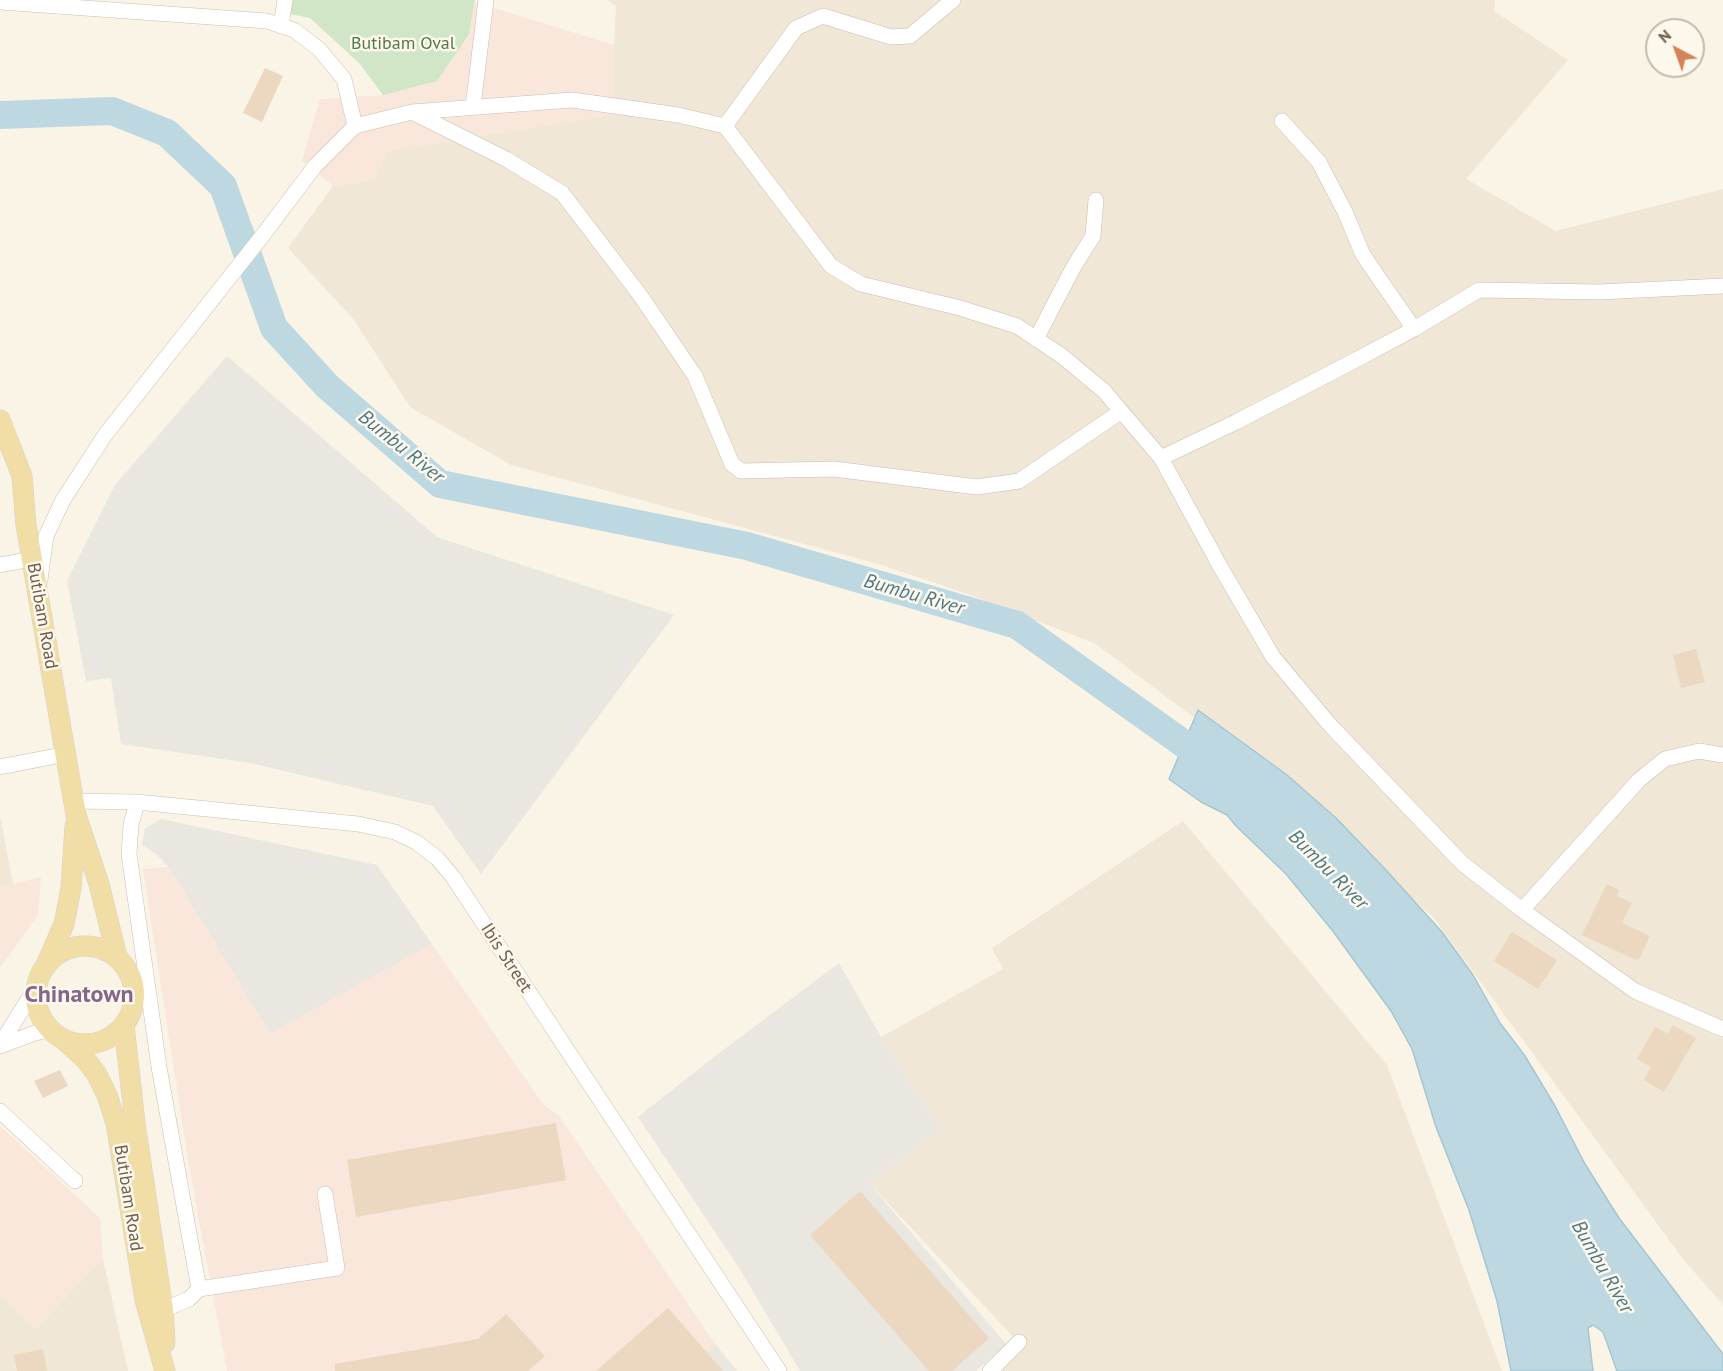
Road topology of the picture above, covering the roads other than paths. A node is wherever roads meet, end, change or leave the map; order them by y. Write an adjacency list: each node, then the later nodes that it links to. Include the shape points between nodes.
1 (285, 0): 5 (street)
2 (486, 0): 6 (street)
3 (953, 0): 10 (street, via 910,36 891,37 823,16 796,28)
4 (0, 2): 5 (street, via 267,21)
5 (281, 26): 9 (street, via 294,30 319,49 344,79)
6 (474, 107): 7 (street); 10 (street, via 572,100 678,114)
7 (412, 112): 9 (street); 15 (street, via 506,159 562,193 640,295 695,376 732,464 741,471 834,469 976,487 1018,481)
8 (1282, 121): 13 (street, via 1319,162 1346,212 1363,255)
9 (355, 126): 20 (street, via 315,166 105,435 63,500 46,536)
10 (725, 126): 14 (street, via 831,266 861,284 960,308 1017,326)
11 (1096, 200): 14 (street, via 1093,236)
12 (1723, 286): 13 (street, via 1599,292 1479,290)
13 (1414, 329): 17 (street)
14 (1036, 339): 15 (street, via 1104,391)
15 (1120, 412): 17 (street)
16 (0, 420): 18 (main road, Butibam Road, via 22,476)
17 (1161, 458): 26 (street, via 1273,657 1329,724 1462,863)
18 (32, 559): 19 (street); 20 (main road, Butibam Road)
19 (0, 565)
20 (38, 595): 21 (main road, Butibam Road)
21 (67, 754): 23 (street); 25 (main road, Butibam Road)
22 (1723, 754): 26 (street, via 1699,751 1665,759 1638,780)
23 (0, 767)
24 (137, 802): 25 (street, Ibis Street); 37 (street, via 129,854 159,1067); 41 (street, Ibis Street, via 375,827 416,842 437,858)
25 (75, 808): 27 (main road, Butibam Road); 28 (main road, Butibam Road, via 71,888 64,924)
26 (1522, 910): 31 (street, via 1635,991)
27 (117, 957): 28 (main road, via 99,948 80,946 60,952); 30 (main road, via 129,974 134,994)
28 (46, 965): 29 (main road)
29 (36, 987): 32 (main road, via 41,1017); 33 (street)
30 (124, 1025): 32 (main road, via 109,1038 93,1043 78,1044); 38 (main road, Butibam Road)
31 (1723, 1029)
32 (56, 1034): 33 (street, via 42,1030); 40 (main road, Butibam Road, via 96,1073 116,1123 145,1300)
33 (0, 1046)
34 (0, 1111): 35 (street)
35 (75, 1181)
36 (325, 1194): 37 (street, via 337,1268)
37 (199, 1288): 38 (street, via 189,1299)
38 (163, 1310): 40 (main road, Butibam Road)
39 (1019, 1342): 42 (street)
40 (165, 1371)
41 (779, 1371)
42 (990, 1371)

